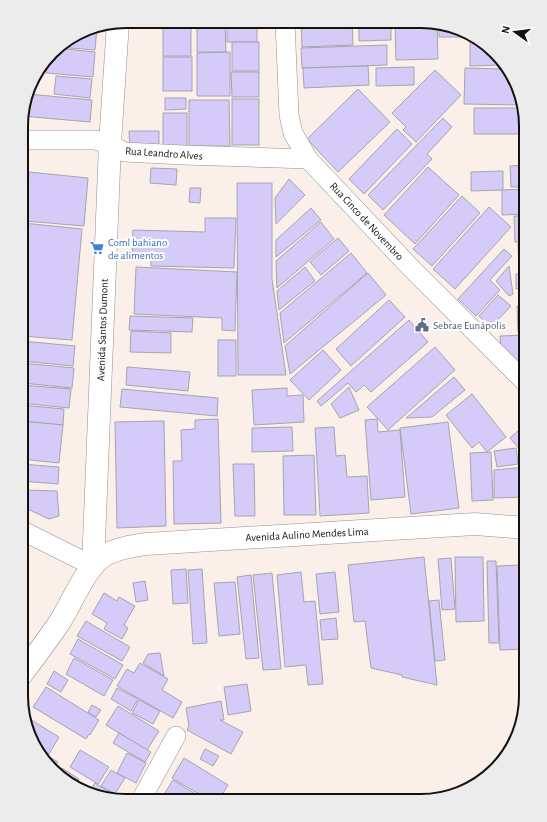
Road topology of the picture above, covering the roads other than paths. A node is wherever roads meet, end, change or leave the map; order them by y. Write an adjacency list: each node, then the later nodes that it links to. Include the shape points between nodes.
1 (285, 28): 5 (street, Rua Cinco de Novembro, via 289,115 293,133)
2 (118, 29): 4 (main road, Avenida Santos Dumont)
3 (28, 140): 4 (street, Rua Leandro Alves, via 95,140)
4 (110, 144): 5 (street, Rua Leandro Alves, via 124,152); 11 (main road, Avenida Santos Dumont)
5 (308, 159): 6 (street, Rua Cinco de Novembro, via 410,267)
6 (519, 376)
7 (519, 513): 8 (main road)
8 (475, 524): 9 (main road, Avenida Aulino Mendes Lima); 11 (main road, Avenida Aulino Mendes Lima, via 146,544 106,554)
9 (519, 527)
10 (28, 534): 11 (street)
11 (93, 566): 12 (main road, via 60,622)
12 (28, 665)
13 (176, 736): 14 (street)
14 (145, 794)

